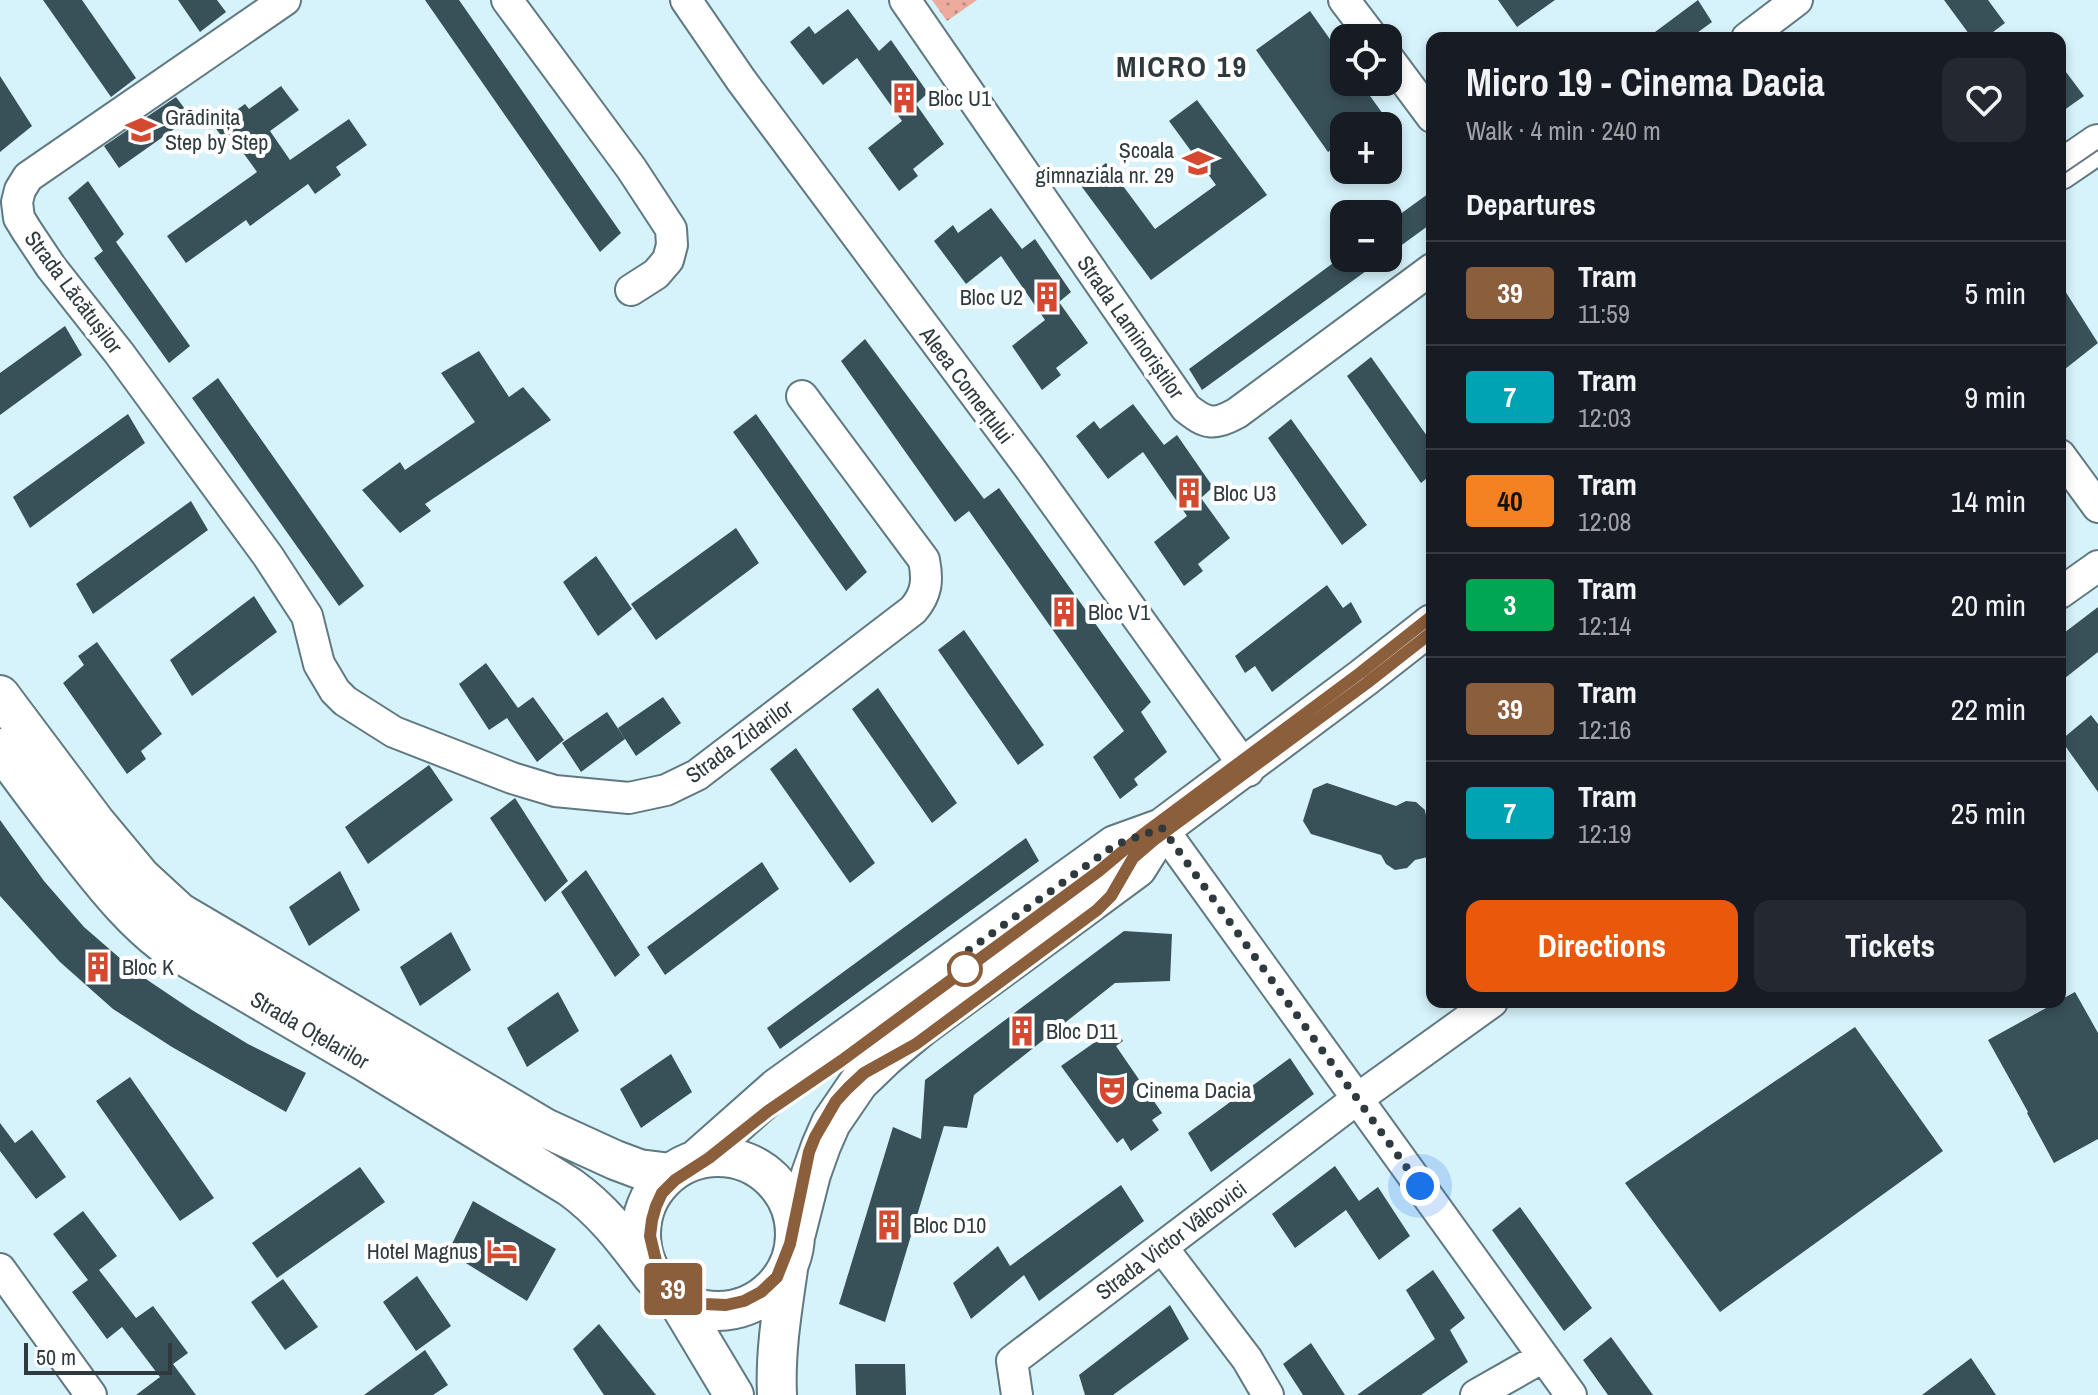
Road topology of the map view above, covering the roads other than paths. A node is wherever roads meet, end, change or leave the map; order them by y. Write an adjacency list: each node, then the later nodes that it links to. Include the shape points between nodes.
1 (285, 0): 21 (street, Strada Lăcătușilor, via 28,177 17,202 19,218 51,267 292,592 307,616)
2 (507, 0): 14 (street, via 671,229 668,260)
3 (686, 0): 24 (street, Aleea Comerțului)
4 (905, 0): 13 (street, Strada Laminoriștilor, via 1197,417 1211,423 1237,413)
5 (1344, 0): 7 (street)
6 (1797, 0): 8 (street)
7 (1362, 24)
8 (1755, 32)
9 (1402, 77): 10 (street)
10 (1426, 109)
11 (2098, 144): 12 (main road)
12 (2066, 166)
13 (1426, 273)
14 (631, 290)
15 (802, 396): 21 (street, Strada Zidarilor, via 924,560 926,589 913,610 697,775 666,790 629,798 540,787 394,732 345,701)
16 (2066, 463): 17 (street)
17 (2098, 507)
18 (2098, 566): 19 (street)
19 (2066, 589)
20 (1426, 629): 24 (main road)
21 (319, 664)
22 (0, 695): 28 (main road, Strada Oțelarilor, via 96,823 179,912 545,1128 639,1169)
23 (0, 748): 32 (main road, Strada Oțelarilor, via 113,895 151,935 570,1187 617,1229)
24 (1246, 769): 25 (main road)
25 (1162, 828): 27 (street); 28 (main road, via 1115,845 777,1088); 30 (main road, via 1137,868 921,1027 859,1082 821,1146)
26 (1484, 1008): 27 (street, Strada Victor Vâlcovici)
27 (1357, 1099): 29 (street, Strada Victor Vâlcovici); 33 (street)
28 (684, 1165): 30 (main road, via 729,1158 755,1166 791,1205); 32 (main road, via 655,1190 640,1233 643,1256)
29 (1162, 1247): 37 (street, Strada Victor Vâlcovici, via 1012,1361); 38 (street)
30 (792, 1251): 32 (main road, via 773,1290 752,1305 727,1312 701,1310); 36 (main road, via 780,1327)
31 (0, 1269): 34 (street)
32 (665, 1288): 35 (main road)
33 (1543, 1357): 39 (street); 40 (street)
34 (91, 1395)
35 (734, 1395)
36 (777, 1395)
37 (1017, 1395)
38 (1268, 1395)
39 (1476, 1395)
40 (1571, 1395)

